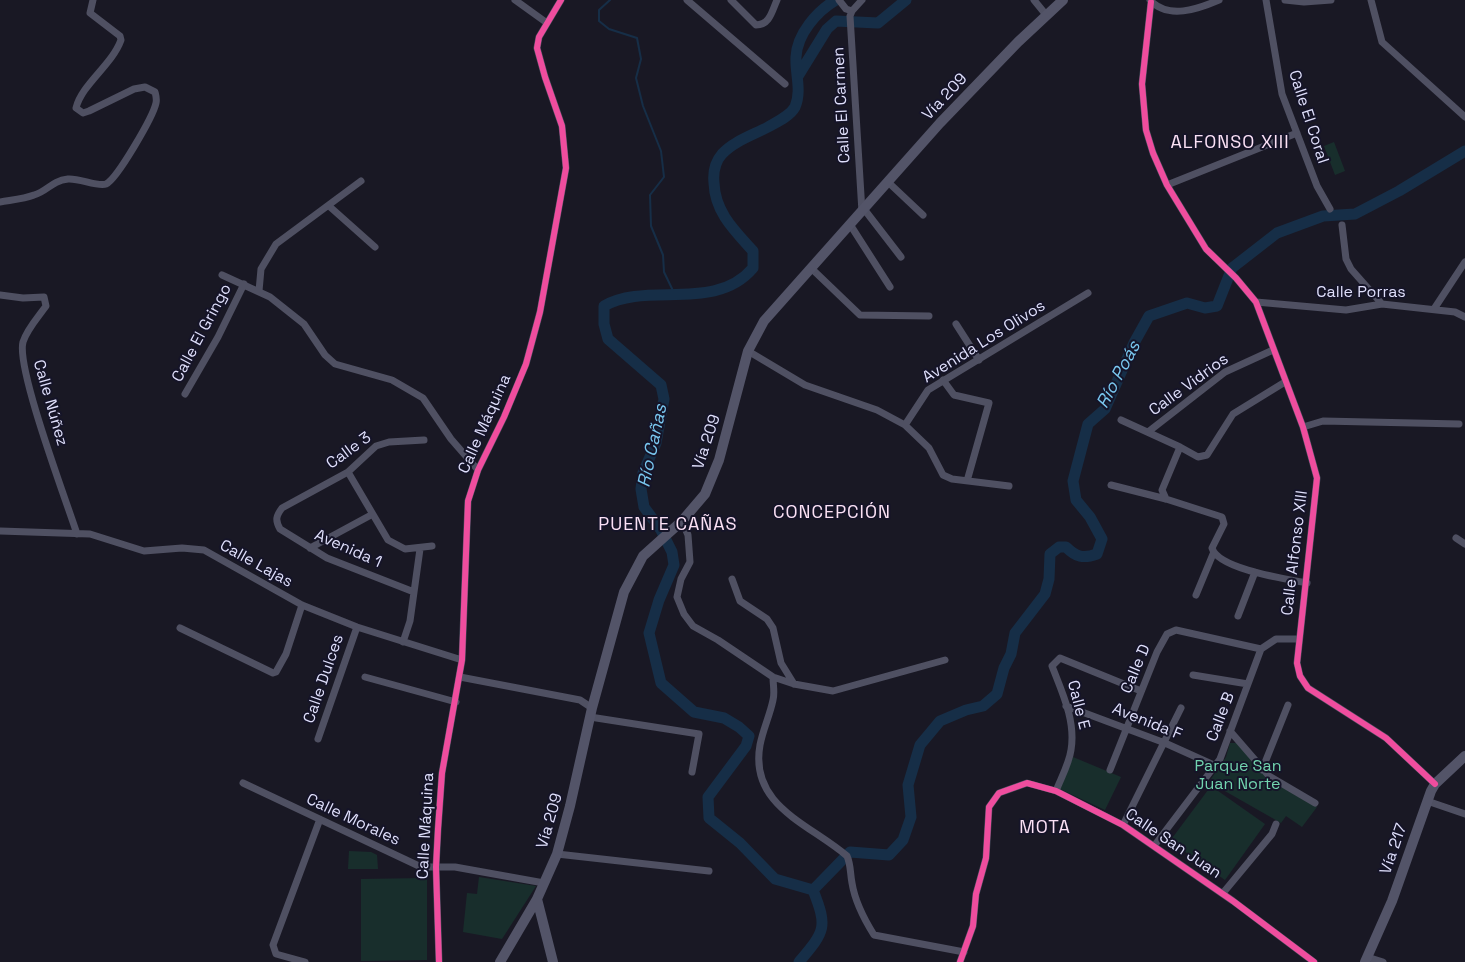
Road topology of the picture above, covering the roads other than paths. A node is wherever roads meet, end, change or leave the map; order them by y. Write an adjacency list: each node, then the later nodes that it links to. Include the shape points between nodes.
1 (92, 0): 26 (street, via 90,13 121,40 76,108 88,111 145,87 155,92 157,102 154,110 115,176 106,184 81,179 57,181 35,195)
2 (515, 0): 19 (street)
3 (561, 0): 19 (street, Calle Máquina)
4 (687, 0): 20 (street)
5 (731, 0): 6 (street, via 759,25 767,21)
6 (776, 0)
7 (862, 0): 17 (street)
8 (1034, 0): 18 (street)
9 (1063, 0): 18 (main road, Vía 209)
10 (1219, 0): 15 (street, via 1177,12 1160,8)
11 (1266, 0): 22 (street, Calle El Coral, via 1281,89)
12 (1285, 0): 13 (street)
13 (1331, 0)
14 (1371, 0): 21 (street, via 1382,42)
15 (1150, 1): 25 (street, Calle Alfonso XIII, via 1142,84 1143,107 1153,153)
16 (839, 2): 17 (street)
17 (851, 13): 29 (street, Calle El Carmen)
18 (1048, 16): 24 (main road, Vía 209, via 1018,42)
19 (547, 23): 62 (street, Calle Máquina, via 538,37 537,48 562,126 566,168 540,312 526,364)
20 (786, 84)
21 (1465, 117)
22 (1297, 133): 25 (street); 28 (street, Calle El Coral, via 1317,186)
23 (361, 181): 27 (street)
24 (888, 182): 29 (main road, Vía 209); 30 (street)
25 (1167, 185): 43 (street, Calle Alfonso XIII, via 1206,249)
26 (0, 202)
27 (329, 206): 33 (street); 40 (street, via 276,244 261,270)
28 (1330, 209)
29 (863, 210): 32 (main road, Vía 209); 34 (street)
30 (922, 215)
31 (1342, 225): 44 (street, via 1346,259 1351,269)
32 (851, 226): 36 (main road, Vía 209); 39 (street)
33 (375, 247)
34 (902, 257)
35 (1465, 262): 45 (street)
36 (811, 268): 46 (street, via 860,315); 50 (main road, Vía 209, via 764,321)
37 (222, 275): 38 (street)
38 (244, 284): 40 (street); 54 (street, Calle El Gringo)
39 (890, 287)
40 (260, 292): 62 (street, via 304,324 335,364 392,380 423,398 451,439)
41 (1088, 293): 51 (street, Avenida Los Olivos)
42 (0, 295): 72 (street, Calle Núñez, via 38,296 46,300 46,306 23,341 22,359)
43 (1256, 302): 44 (street, Calle Porras, via 1346,310); 49 (street, Calle Alfonso XIII)
44 (1382, 304): 45 (street, Calle Porras)
45 (1434, 309): 47 (street, Calle Porras)
46 (929, 316)
47 (1465, 317)
48 (956, 324): 51 (street)
49 (1273, 350): 53 (street, Calle Alfonso XIII); 59 (street, Calle Vidrios, via 1225,372)
50 (748, 351): 57 (street, via 805,385 877,410); 70 (main road, Vía 209, via 718,460 705,494)
51 (979, 360): 52 (street, Avenida Los Olivos)
52 (942, 380): 57 (street, Avenida Los Olivos, via 928,390); 64 (street, via 954,395 989,403)
53 (1285, 382): 58 (street, Calle Alfonso XIII); 61 (street, via 1233,414 1207,455 1198,457)
54 (185, 394)
55 (1121, 420): 59 (street)
56 (1459, 424): 58 (street, via 1323,421)
57 (905, 425): 64 (street, via 929,448 943,475)
58 (1303, 427): 81 (street, Calle Alfonso XIII, via 1318,478)
59 (1148, 432): 61 (street)
60 (424, 440): 63 (street, Calle 3, via 376,446)
61 (1180, 448): 67 (street, via 1162,490)
62 (478, 470): 91 (street, Calle Máquina, via 468,502)
63 (348, 472): 68 (street); 69 (street, Calle 3, via 282,508)
64 (966, 481): 65 (street)
65 (1009, 486)
66 (1111, 486): 67 (street)
67 (1166, 499): 78 (street, via 1222,517 1224,520 1212,548)
68 (372, 515): 76 (street); 77 (street, via 393,545)
69 (276, 521): 76 (street, Avenida 1, via 280,529)
70 (682, 521): 96 (street, via 688,535 690,562 681,579 678,597 684,614 693,626); 104 (main road, Vía 209, via 644,556 624,592)
71 (0, 531): 72 (street, Calle Lajas)
72 (77, 534): 84 (street, Calle Lajas, via 99,536 144,551 204,550)
73 (1456, 538): 74 (street)
74 (1465, 544)
75 (432, 546): 77 (street)
76 (310, 548): 82 (street, Avenida 1, via 327,558)
77 (420, 549): 82 (street)
78 (1213, 554): 79 (street, via 1218,559); 83 (street)
79 (1254, 572): 81 (street); 85 (street)
80 (732, 579): 97 (street, via 740,601 766,619 773,628 781,662)
81 (1307, 583): 88 (street, Calle Alfonso XIII)
82 (414, 592): 89 (street)
83 (1196, 595)
84 (302, 605): 86 (street, Calle Lajas); 87 (street, via 286,654 276,672 272,673)
85 (1238, 616)
86 (357, 627): 89 (street, Calle Lajas); 107 (street, Calle Dulces)
87 (180, 628)
88 (1298, 639): 90 (street, via 1276,639); 115 (street, Calle Alfonso XIII, via 1297,663 1308,688 1386,738)
89 (403, 642): 91 (street, Calle Lajas)
90 (1261, 649): 98 (street, Calle B); 99 (street, Calle D, via 1176,630 1167,634)
91 (462, 660): 95 (street, Calle Máquina)
92 (945, 660): 97 (street, via 833,691)
93 (1193, 675): 98 (street)
94 (365, 677): 100 (street)
95 (460, 677): 100 (street, Calle Máquina); 104 (street, via 580,700)
96 (773, 677): 97 (street); 132 (street, via 774,701 760,747 760,767 767,790 777,805 840,850 850,862 861,914 874,935)
97 (794, 684)
98 (1248, 684): 106 (street, Calle B)
99 (1141, 691): 102 (street, Calle E, via 1060,658 1052,666); 105 (street, Calle D)
100 (456, 702): 125 (street, Calle Máquina, via 442,773)
101 (1288, 705): 112 (street)
102 (1066, 706): 105 (street, Avenida F); 116 (street, Calle E, via 1072,735 1071,752)
103 (1181, 708): 108 (street)
104 (591, 712): 113 (street, via 699,734); 124 (main road, Vía 209)
105 (1126, 729): 108 (street, Avenida F); 111 (street, Calle D)
106 (1230, 732): 110 (street, Calle B); 112 (street)
107 (318, 739)
108 (1165, 744): 110 (street, Avenida F); 122 (street)
109 (1465, 756): 115 (main road, Vía 217)
110 (1216, 766): 123 (street, Calle B)
111 (1110, 770)
112 (1262, 770): 118 (street)
113 (692, 772)
114 (243, 783): 120 (street, Calle Morales)
115 (1434, 784): 117 (main road, Vía 217)
116 (1056, 791): 122 (street, Calle San Juan); 132 (street, Calle San Juan, via 1027,783 1012,787 992,799 986,858 976,894 973,926)
117 (1427, 801): 119 (street); 133 (main road, Vía 217, via 1392,901)
118 (1315, 803)
119 (1465, 814)
120 (320, 819): 125 (street, Calle Morales, via 421,866); 134 (street, via 273,945 276,954)
121 (1276, 824): 128 (street, via 1272,834)
122 (1123, 825): 123 (street, Calle San Juan)
123 (1154, 846): 128 (street, Calle San Juan)
124 (557, 854): 126 (street); 127 (main road, Vía 209)
125 (436, 867): 127 (street, Calle Morales, via 455,867); 135 (street, Calle Máquina)
126 (709, 871)
127 (544, 883): 129 (main road, Vía 209)
128 (1223, 894): 139 (street, Calle San Juan)
129 (537, 899): 130 (main road); 131 (main road, Vía 209)
130 (542, 924): 131 (main road, via 530,922); 137 (main road)
131 (522, 925): 136 (main road, Vía 209)
132 (964, 952): 138 (street, Calle San Juan)
133 (1366, 959): 140 (street)
134 (306, 962)
135 (439, 962)
136 (500, 962)
137 (553, 962)
138 (960, 962)
139 (1314, 962)
140 (1383, 962)

